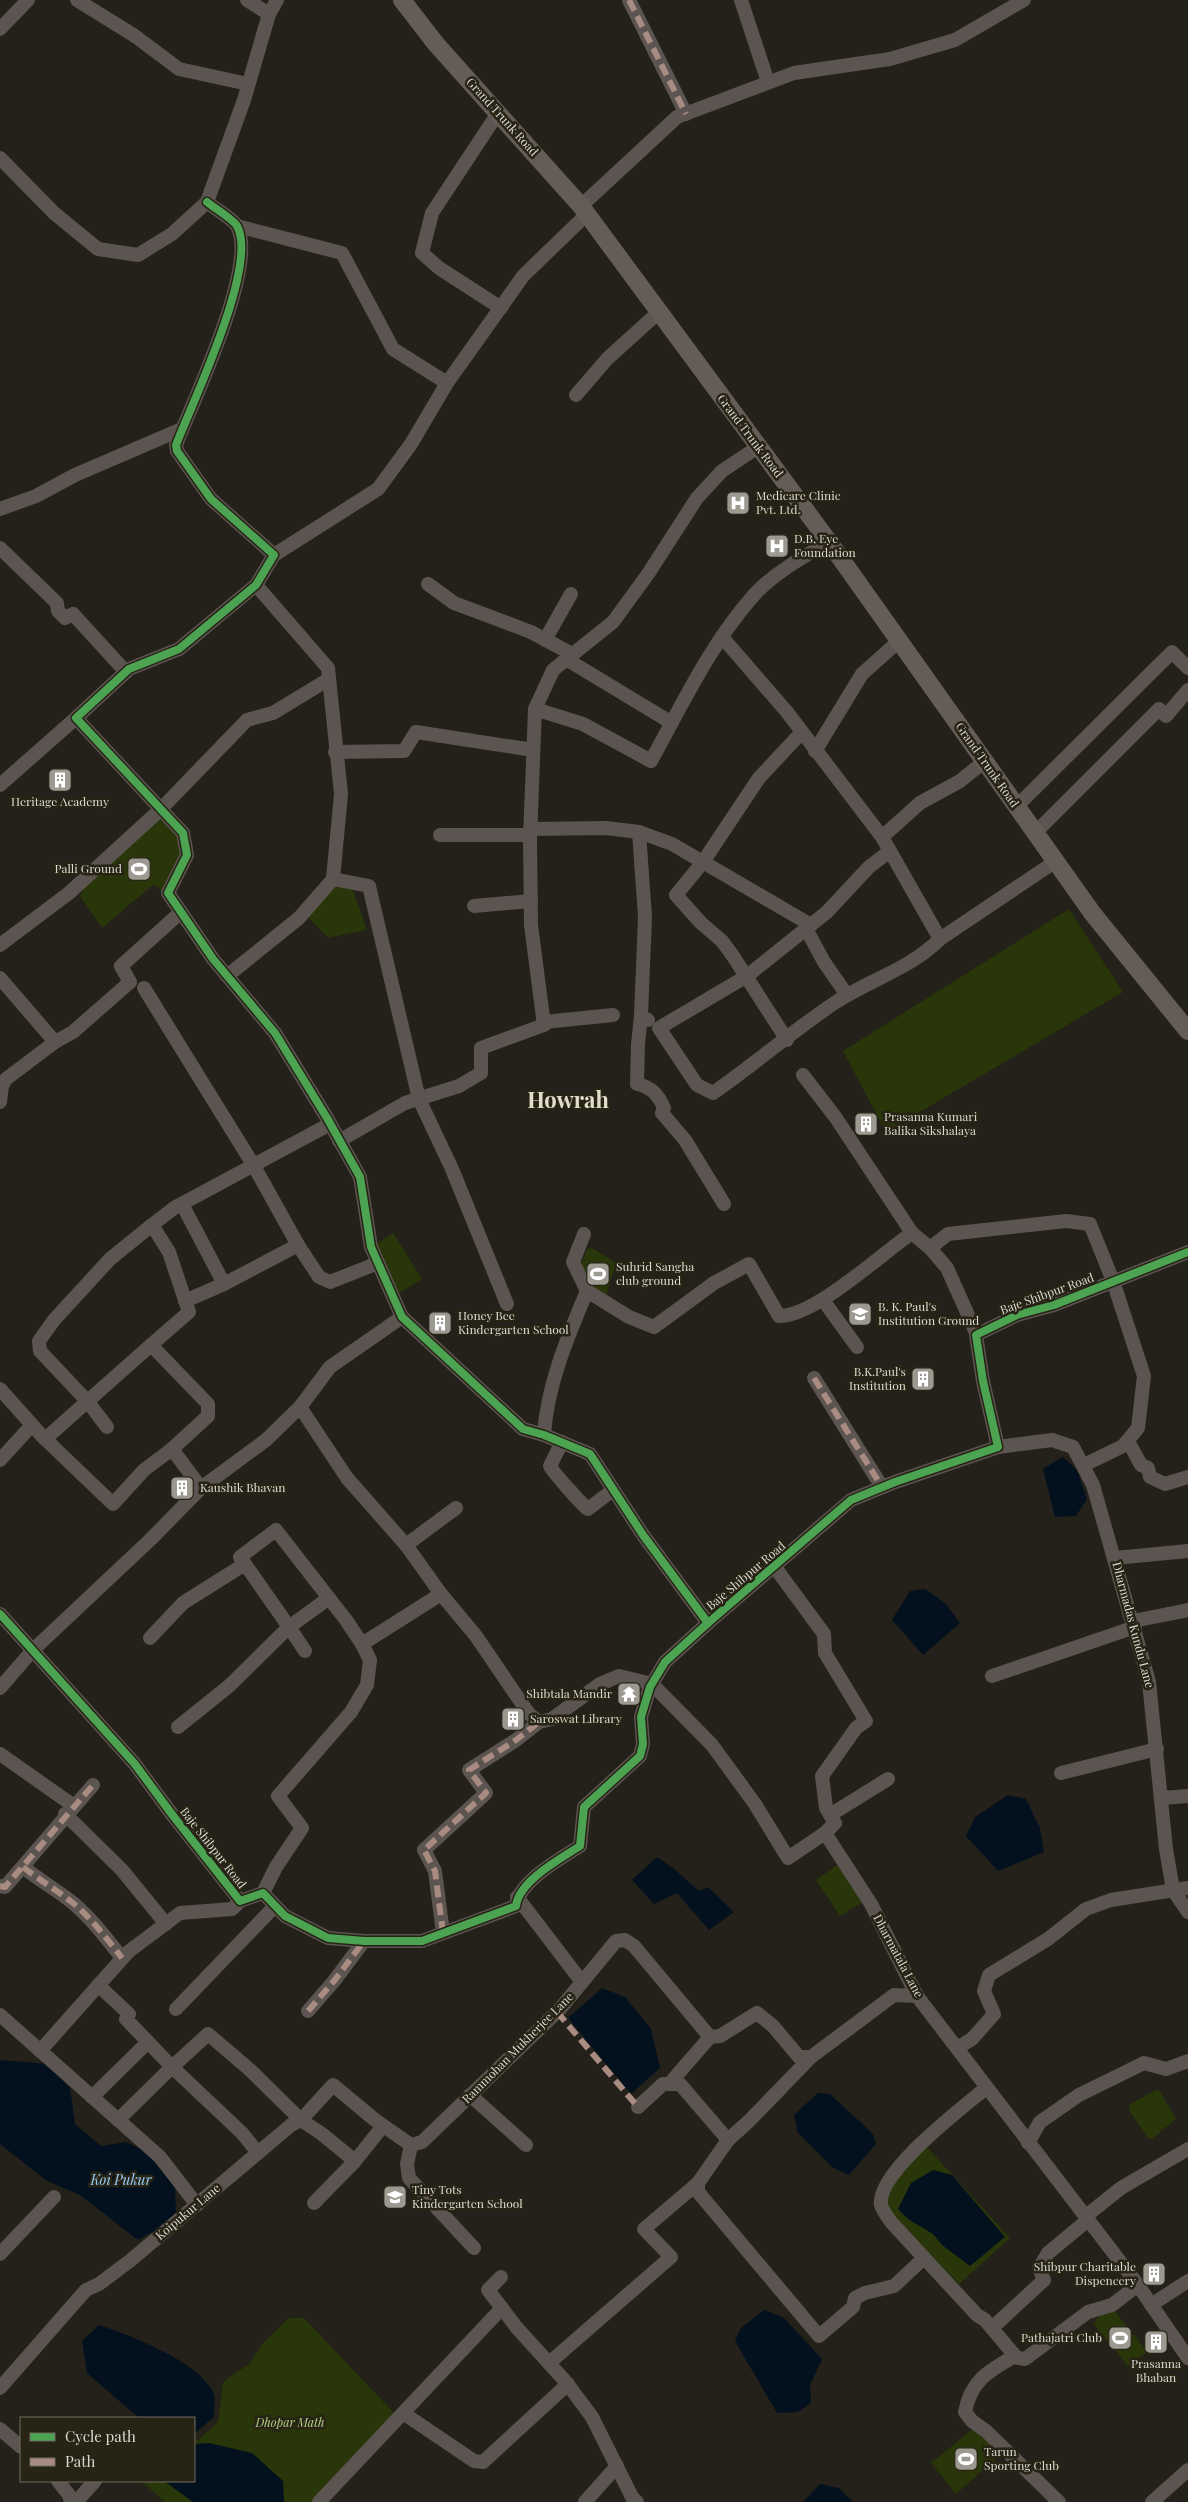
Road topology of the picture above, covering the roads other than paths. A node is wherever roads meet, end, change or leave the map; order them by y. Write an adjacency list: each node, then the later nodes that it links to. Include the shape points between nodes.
1 (28, 0): 10 (street)
2 (78, 0): 12 (street, via 178,68)
3 (247, 0): 9 (street)
4 (277, 0): 9 (street)
5 (402, 0): 13 (main road, Grand Trunk Road, via 436,44)
6 (629, 0): 14 (street)
7 (741, 0): 11 (street)
8 (1024, 0): 11 (street, via 955,40 890,59 794,73)
9 (269, 14): 12 (street)
10 (0, 29)
11 (768, 82): 14 (street)
12 (248, 84): 16 (street)
13 (498, 113): 17 (main road, Grand Trunk Road); 19 (street, via 432,213 422,253 439,268)
14 (686, 114): 17 (street, via 677,117)
15 (0, 158): 16 (street, via 54,213 98,249 138,255 172,234)
16 (207, 202): 18 (street)
17 (584, 211): 19 (street, via 523,276); 20 (main road, Grand Trunk Road)
18 (237, 226): 21 (street, via 342,253 393,349); 23 (street, via 242,251 231,306)
19 (501, 308): 21 (street)
20 (659, 312): 22 (street, via 608,358); 24 (main road, Grand Trunk Road)
21 (447, 383): 28 (street, via 412,444 378,489)
22 (576, 395)
23 (182, 428): 25 (street, via 92,467 36,496); 28 (street, via 177,451 211,499)
24 (758, 447): 26 (main road, Grand Trunk Road); 35 (street, via 722,471 697,498 613,622)
25 (0, 509)
26 (829, 542): 32 (street, via 791,564 755,594); 34 (main road, Grand Trunk Road)
27 (0, 548): 37 (street, via 57,603 58,611 65,618 73,614)
28 (274, 555): 30 (street)
29 (428, 584): 33 (street, via 454,603 532,632)
30 (256, 585): 37 (street, via 178,649); 38 (street, via 328,668)
31 (571, 594): 33 (street)
32 (722, 637): 42 (street); 43 (street)
33 (545, 640): 35 (street)
34 (899, 641): 45 (street, via 862,674); 47 (main road, Grand Trunk Road)
35 (569, 657): 40 (street, via 553,670); 42 (street)
36 (1188, 668): 49 (street, via 1172,652)
37 (126, 672): 41 (street)
38 (329, 679): 46 (street); 50 (street, via 273,713 247,720)
39 (1188, 690): 53 (street, via 1166,716 1159,709)
40 (535, 709): 42 (street, via 583,724 652,761); 44 (street)
41 (76, 718): 48 (street); 50 (street)
42 (672, 723)
43 (802, 732): 45 (street); 58 (street, via 759,778)
44 (533, 750): 46 (street, via 416,732 404,751); 51 (street)
45 (815, 751): 55 (street)
46 (335, 752): 59 (street, via 340,794)
47 (984, 761): 49 (main road, Grand Trunk Road); 55 (street, via 960,781 920,804)
48 (0, 785)
49 (1016, 807): 53 (main road, Grand Trunk Road)
50 (161, 809): 62 (street, via 183,833 187,855 168,893); 65 (street, via 69,894)
51 (530, 832): 52 (street, via 606,828); 54 (street); 60 (street)
52 (638, 832): 58 (street, via 672,844); 72 (street, via 645,917)
53 (1035, 833): 57 (main road, Grand Trunk Road)
54 (440, 835)
55 (882, 837): 56 (street)
56 (890, 851): 63 (street, via 869,867); 64 (street)
57 (1056, 861): 64 (street); 75 (main road, Grand Trunk Road, via 1093,914)
58 (703, 862): 63 (street); 67 (street, via 676,896 722,941)
59 (333, 879): 66 (street, via 299,918); 79 (street, via 369,886)
60 (531, 901): 61 (street); 73 (street, via 531,925)
61 (474, 906)
62 (181, 912): 66 (street); 77 (street, via 121,966 130,982 74,1032)
63 (810, 931): 67 (street); 70 (street, via 824,962)
64 (940, 939): 70 (street, via 928,951 896,971)
65 (0, 945)
66 (227, 976): 81 (street, via 275,1033)
67 (747, 976): 74 (street); 76 (street)
68 (0, 978): 77 (street)
69 (144, 988): 83 (street)
70 (847, 995): 76 (street)
71 (613, 1015): 73 (street)
72 (642, 1016): 74 (street); 85 (street, via 637,1084 650,1087 658,1096 664,1108 662,1113 685,1140)
73 (544, 1022): 79 (street, via 544,1025 481,1048 481,1073 459,1086)
74 (659, 1028): 76 (street, via 697,1085 713,1093)
75 (1188, 1031)
76 (787, 1040)
77 (55, 1042): 80 (street, via 6,1079)
78 (803, 1075): 87 (street, via 836,1118)
79 (419, 1099): 82 (street, via 405,1103); 98 (street, via 452,1169)
80 (0, 1102)
81 (330, 1124): 82 (street); 83 (street)
82 (339, 1141): 92 (street, via 360,1177 371,1247)
83 (254, 1166): 84 (street); 89 (street)
84 (182, 1204): 86 (street); 94 (street)
85 (724, 1204)
86 (152, 1225): 97 (street, via 169,1252); 105 (street, via 110,1259 39,1341 40,1350)
87 (912, 1233): 90 (street); 96 (street)
88 (584, 1234): 95 (street, via 573,1262)
89 (298, 1245): 92 (street, via 319,1277 330,1282); 94 (street)
90 (930, 1248): 93 (street, via 948,1234 1066,1221 1090,1224); 100 (street, via 947,1268)
91 (1188, 1252): 93 (street, Baje Shibpur Road)
92 (378, 1263): 99 (street)
93 (1113, 1281): 100 (street, Baje Shibpur Road, via 1054,1305 1017,1315); 111 (street, via 1144,1376 1138,1428)
94 (224, 1284): 97 (street)
95 (587, 1291): 96 (street, via 654,1328 714,1283 749,1264 779,1316 788,1316); 109 (street, via 553,1384)
96 (823, 1300): 102 (street)
97 (185, 1301): 101 (street, via 189,1312)
98 (507, 1304)
99 (402, 1317): 106 (street, via 330,1367); 109 (street, via 523,1429)
100 (977, 1335): 113 (street, via 983,1381)
101 (151, 1345): 105 (street); 114 (street, via 208,1404 208,1416)
102 (857, 1347)
103 (814, 1378): 118 (street)
104 (0, 1389): 107 (street)
105 (88, 1402): 108 (street); 110 (street)
106 (300, 1408): 119 (street, via 266,1440); 122 (street, via 347,1478)
107 (32, 1425): 110 (street); 115 (street)
108 (107, 1427)
109 (544, 1435): 112 (street)
110 (45, 1439): 114 (street, via 113,1504 144,1470)
111 (1128, 1441): 116 (street); 117 (street, via 1141,1465 1148,1468 1150,1477 1165,1484)
112 (562, 1442): 120 (street, via 590,1454); 120 (street, via 550,1466 583,1506 588,1509 594,1506)
113 (998, 1446): 116 (street, Dharmadas Kundu Lane, via 1052,1440 1073,1447); 118 (street, Baje Shibpur Road)
114 (172, 1449): 119 (street)
115 (0, 1460)
116 (1084, 1465): 124 (street, Dharmadas Kundu Lane)
117 (1188, 1478)
118 (882, 1487): 126 (street, Baje Shibpur Road, via 851,1500)
119 (201, 1488): 136 (street)
120 (613, 1490): 131 (street)
121 (456, 1508): 122 (street)
122 (406, 1545): 127 (street)
123 (1188, 1551): 124 (street)
124 (1115, 1558): 132 (street, Dharmadas Kundu Lane)
125 (245, 1564): 128 (street, via 240,1557 276,1530); 133 (street); 134 (street, via 183,1603)
126 (774, 1566): 131 (street, Baje Shibpur Road); 151 (street, via 824,1634 825,1653 866,1721 856,1728 822,1776 826,1808)
127 (441, 1594): 135 (street); 141 (street, via 476,1636 529,1714)
128 (329, 1598): 133 (street); 135 (street)
129 (1188, 1610): 132 (street)
130 (0, 1614): 136 (street, Baje Shibpur Road)
131 (708, 1623): 139 (street, Baje Shibpur Road, via 665,1662)
132 (1134, 1624): 138 (street); 143 (street, Dharmadas Kundu Lane, via 1149,1682)
133 (289, 1626): 137 (street); 142 (street, via 229,1686)
134 (150, 1638)
135 (362, 1644): 157 (street, via 370,1660 368,1685 351,1712 278,1796 302,1828)
136 (33, 1650): 140 (street); 159 (street, Baje Shibpur Road, via 134,1763)
137 (305, 1651)
138 (992, 1676)
139 (652, 1684): 141 (street, via 619,1676 600,1684 552,1719); 152 (street, via 712,1745 755,1804 788,1858); 158 (street, Baje Shibpur Road, via 640,1717 643,1744 640,1756 584,1807 580,1846 542,1870)
140 (0, 1688)
141 (539, 1722): 163 (street, via 470,1770 486,1793 424,1850 435,1870)
142 (178, 1727)
143 (1157, 1749): 145 (street); 149 (street, Dharmadas Kundu Lane)
144 (0, 1754): 150 (street)
145 (1061, 1773)
146 (888, 1779): 151 (street)
147 (92, 1785): 150 (street)
148 (1188, 1796): 149 (street)
149 (1162, 1798): 156 (street, Dharmadas Kundu Lane)
150 (69, 1810): 153 (street); 162 (street)
151 (830, 1815): 152 (street, via 834,1823)
152 (825, 1833): 168 (street, Dharmatala Lane, via 870,1904)
153 (23, 1867): 154 (street, via 5,1887); 165 (street, via 72,1902)
154 (0, 1886)
155 (1188, 1888): 156 (street)
156 (1173, 1890): 161 (street, Dharmadas Kundu Lane); 174 (street, via 1110,1900 1086,1909 990,1975 984,1991 994,2014 972,2039)
157 (263, 1893): 159 (street, Baje Shibpur Road); 160 (street, Baje Shibpur Road)
158 (517, 1897): 163 (street, Baje Shibpur Road, via 516,1906); 166 (street)
159 (240, 1901): 162 (street, via 232,1909 180,1913)
160 (275, 1906): 164 (street, Baje Shibpur Road, via 285,1916 328,1938); 169 (street)
161 (1188, 1912)
162 (166, 1924): 165 (street)
163 (443, 1933): 164 (street, Baje Shibpur Road, via 422,1941)
164 (364, 1941): 170 (street)
165 (122, 1958): 167 (street)
166 (582, 1982): 172 (street, Rammohan Mukherjee Lane, via 616,1941 626,1940); 181 (street, Rammohan Mukherjee Lane, via 559,2010)
167 (98, 1985): 173 (street, via 129,2014 126,2019); 175 (street)
168 (917, 1996): 174 (street, Dharmatala Lane); 176 (street, via 894,1995)
169 (176, 2009)
170 (308, 2011)
171 (0, 2015): 175 (street)
172 (710, 2037): 176 (street, via 720,2036 757,2013 773,2026 799,2057); 179 (street)
173 (148, 2042): 178 (street); 182 (street)
174 (956, 2048): 180 (street, Dharmatala Lane)
175 (40, 2051): 182 (street)
176 (811, 2056): 189 (street)
177 (1188, 2061): 186 (street, via 1166,2069 1144,2064 1079,2095)
178 (172, 2067): 184 (street); 185 (street, via 208,2034); 194 (street, via 242,2133)
179 (670, 2083): 183 (street, via 663,2084); 189 (street, via 680,2084)
180 (986, 2088): 188 (street, Dharmatala Lane); 203 (street, via 909,2156 891,2175 882,2196 881,2206 891,2222)
181 (470, 2095): 191 (street, Rammohan Mukherjee Lane, via 422,2142); 192 (street)
182 (92, 2097): 184 (street)
183 (638, 2107)
184 (118, 2120): 199 (street, via 160,2157)
185 (301, 2120): 187 (street, Koipukur Lane, via 331,2086); 194 (street, Koipukur Lane); 195 (street)
186 (1040, 2122): 188 (street); 190 (street)
187 (383, 2126): 191 (street); 195 (street)
188 (1018, 2130): 190 (street, Dharmatala Lane)
189 (728, 2140): 196 (street)
190 (1028, 2143): 200 (street, Dharmatala Lane)
191 (411, 2145): 201 (street, via 407,2164 409,2178)
192 (526, 2145)
193 (1188, 2150): 200 (street, via 1121,2188)
194 (258, 2153): 199 (street, Koipukur Lane)
195 (355, 2161): 198 (street)
196 (698, 2183): 203 (street, via 698,2192 819,2336 854,2307 855,2298 894,2286); 212 (street, via 644,2229 671,2257)
197 (54, 2198): 202 (street)
198 (314, 2203)
199 (197, 2205): 214 (street, Koipukur Lane, via 131,2260 86,2290)
200 (1087, 2218): 206 (street, Dharmatala Lane); 209 (street, via 1048,2253 1038,2268 1044,2280)
201 (474, 2248)
202 (0, 2254)
203 (924, 2258): 209 (street)
204 (501, 2277): 208 (street, via 488,2290)
205 (1188, 2281): 207 (street)
206 (1138, 2285): 207 (street, Dharmatala Lane); 210 (street, via 1112,2305 1088,2312 1026,2359)
207 (1151, 2305): 211 (street, Dharmatala Lane)
208 (502, 2308): 212 (street); 215 (street)
209 (992, 2328): 210 (street)
210 (1016, 2357): 227 (street, via 996,2366 977,2382 968,2396 965,2412)
211 (1188, 2358)
212 (549, 2363): 213 (street)
213 (568, 2384): 215 (street, via 483,2462 474,2462); 218 (street, via 592,2417)
214 (0, 2388)
215 (403, 2413): 224 (street)
216 (0, 2429): 217 (street)
217 (20, 2446)
218 (617, 2466): 225 (street); 226 (street)
219 (1188, 2470): 228 (street)
220 (59, 2482): 222 (street)
221 (93, 2482): 223 (street)
222 (71, 2502)
223 (76, 2502)
224 (319, 2502)
225 (585, 2502)
226 (637, 2502)
227 (1059, 2502)
228 (1152, 2502)

